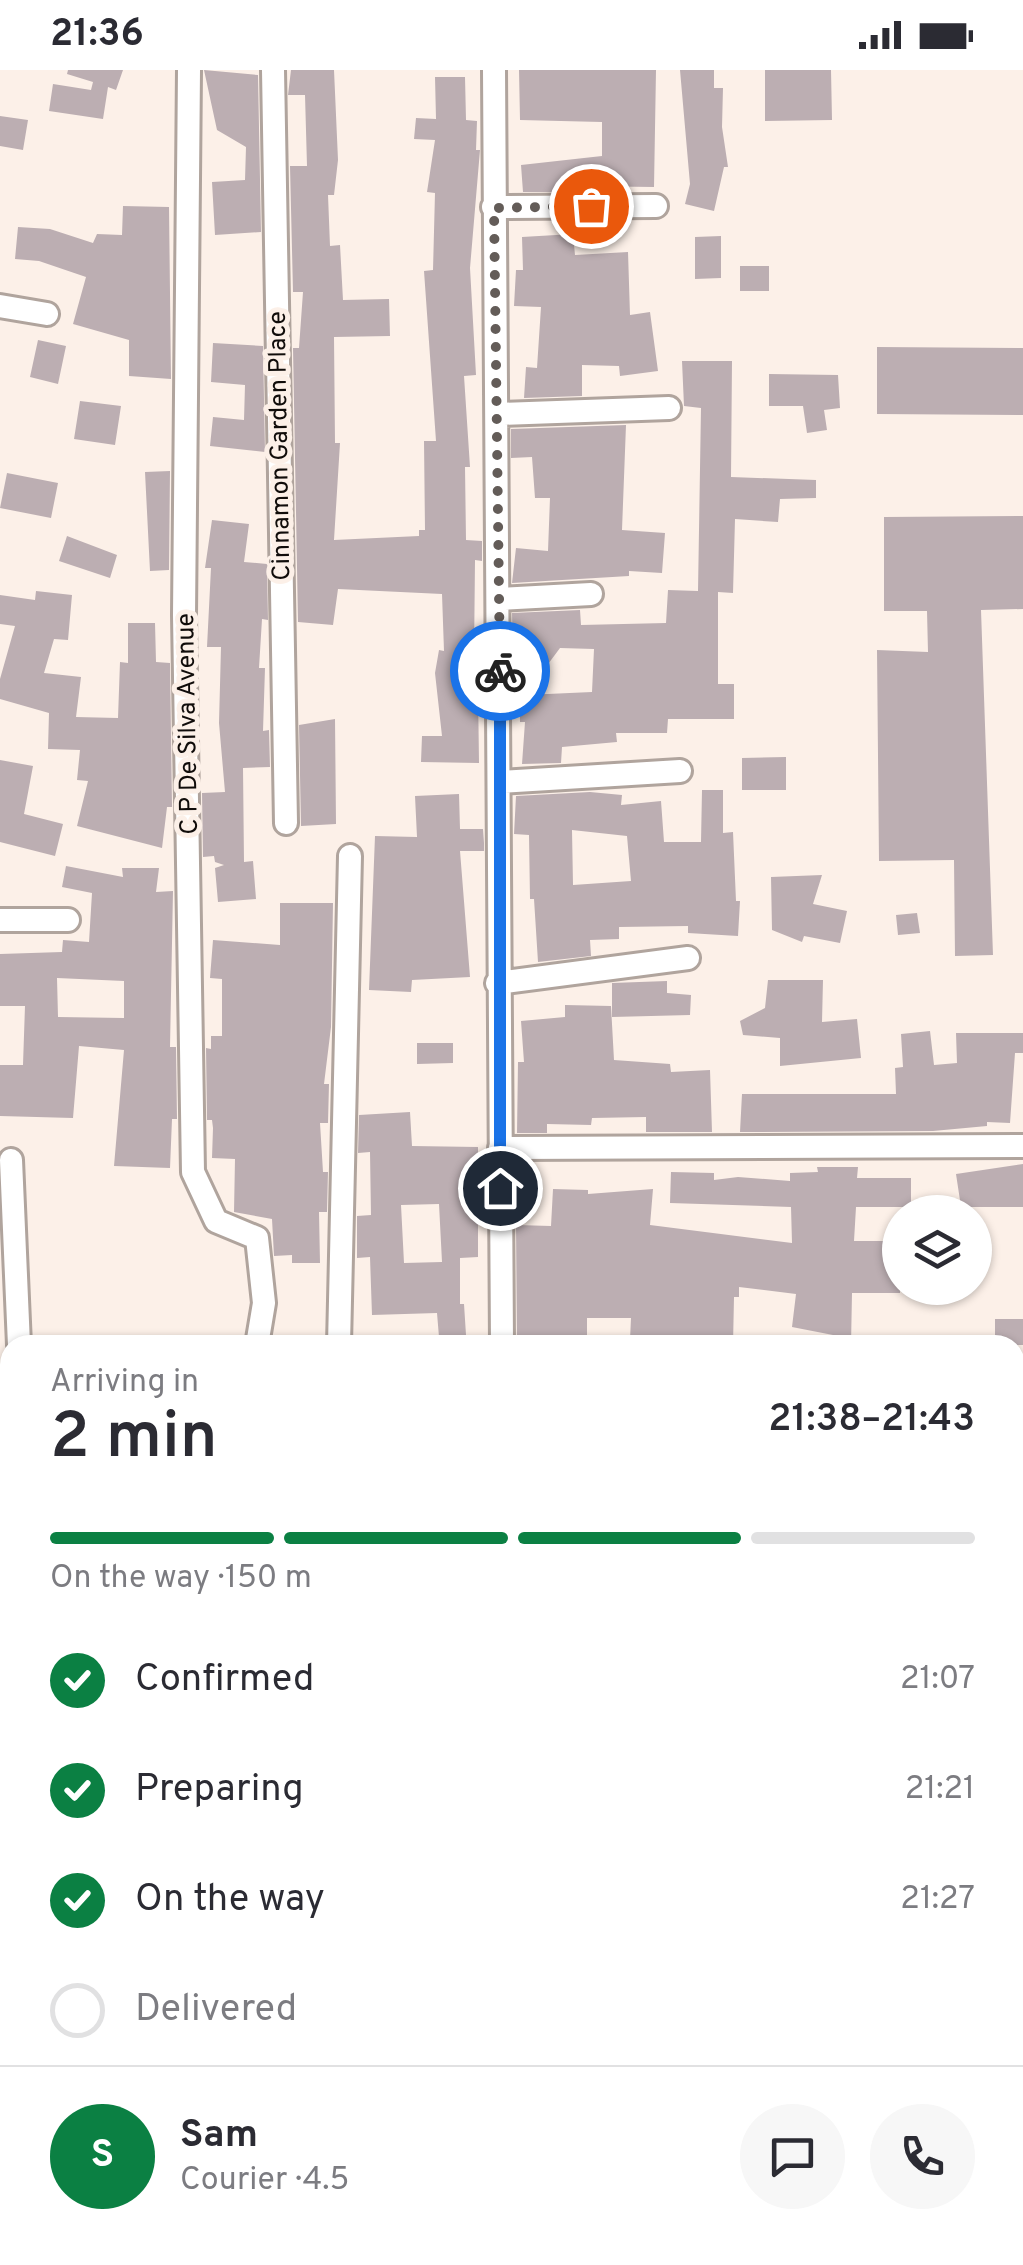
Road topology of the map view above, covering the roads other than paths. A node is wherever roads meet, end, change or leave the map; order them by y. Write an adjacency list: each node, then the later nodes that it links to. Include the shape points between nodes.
1 (189, 70): 24 (street, C P De Silva Avenue, via 184,615 192,1172 216,1221 257,1238 264,1302)
2 (274, 70): 14 (street, Cinnamon Garden Place)
3 (494, 70): 5 (street)
4 (656, 206): 5 (street)
5 (494, 208): 9 (street)
6 (0, 306): 7 (street)
7 (47, 314)
8 (669, 408): 9 (street)
9 (498, 414): 11 (street)
10 (591, 594): 11 (street)
11 (500, 599): 13 (street)
12 (680, 771): 13 (street)
13 (500, 782): 19 (street)
14 (286, 823)
15 (350, 856): 25 (street)
16 (0, 920): 17 (street)
17 (68, 920)
18 (688, 958): 19 (street)
19 (497, 983): 21 (street)
20 (1023, 1146): 21 (street)
21 (500, 1148): 26 (street)
22 (11, 1160): 23 (street)
23 (19, 1335)
24 (259, 1335)
25 (339, 1335)
26 (502, 1335)

